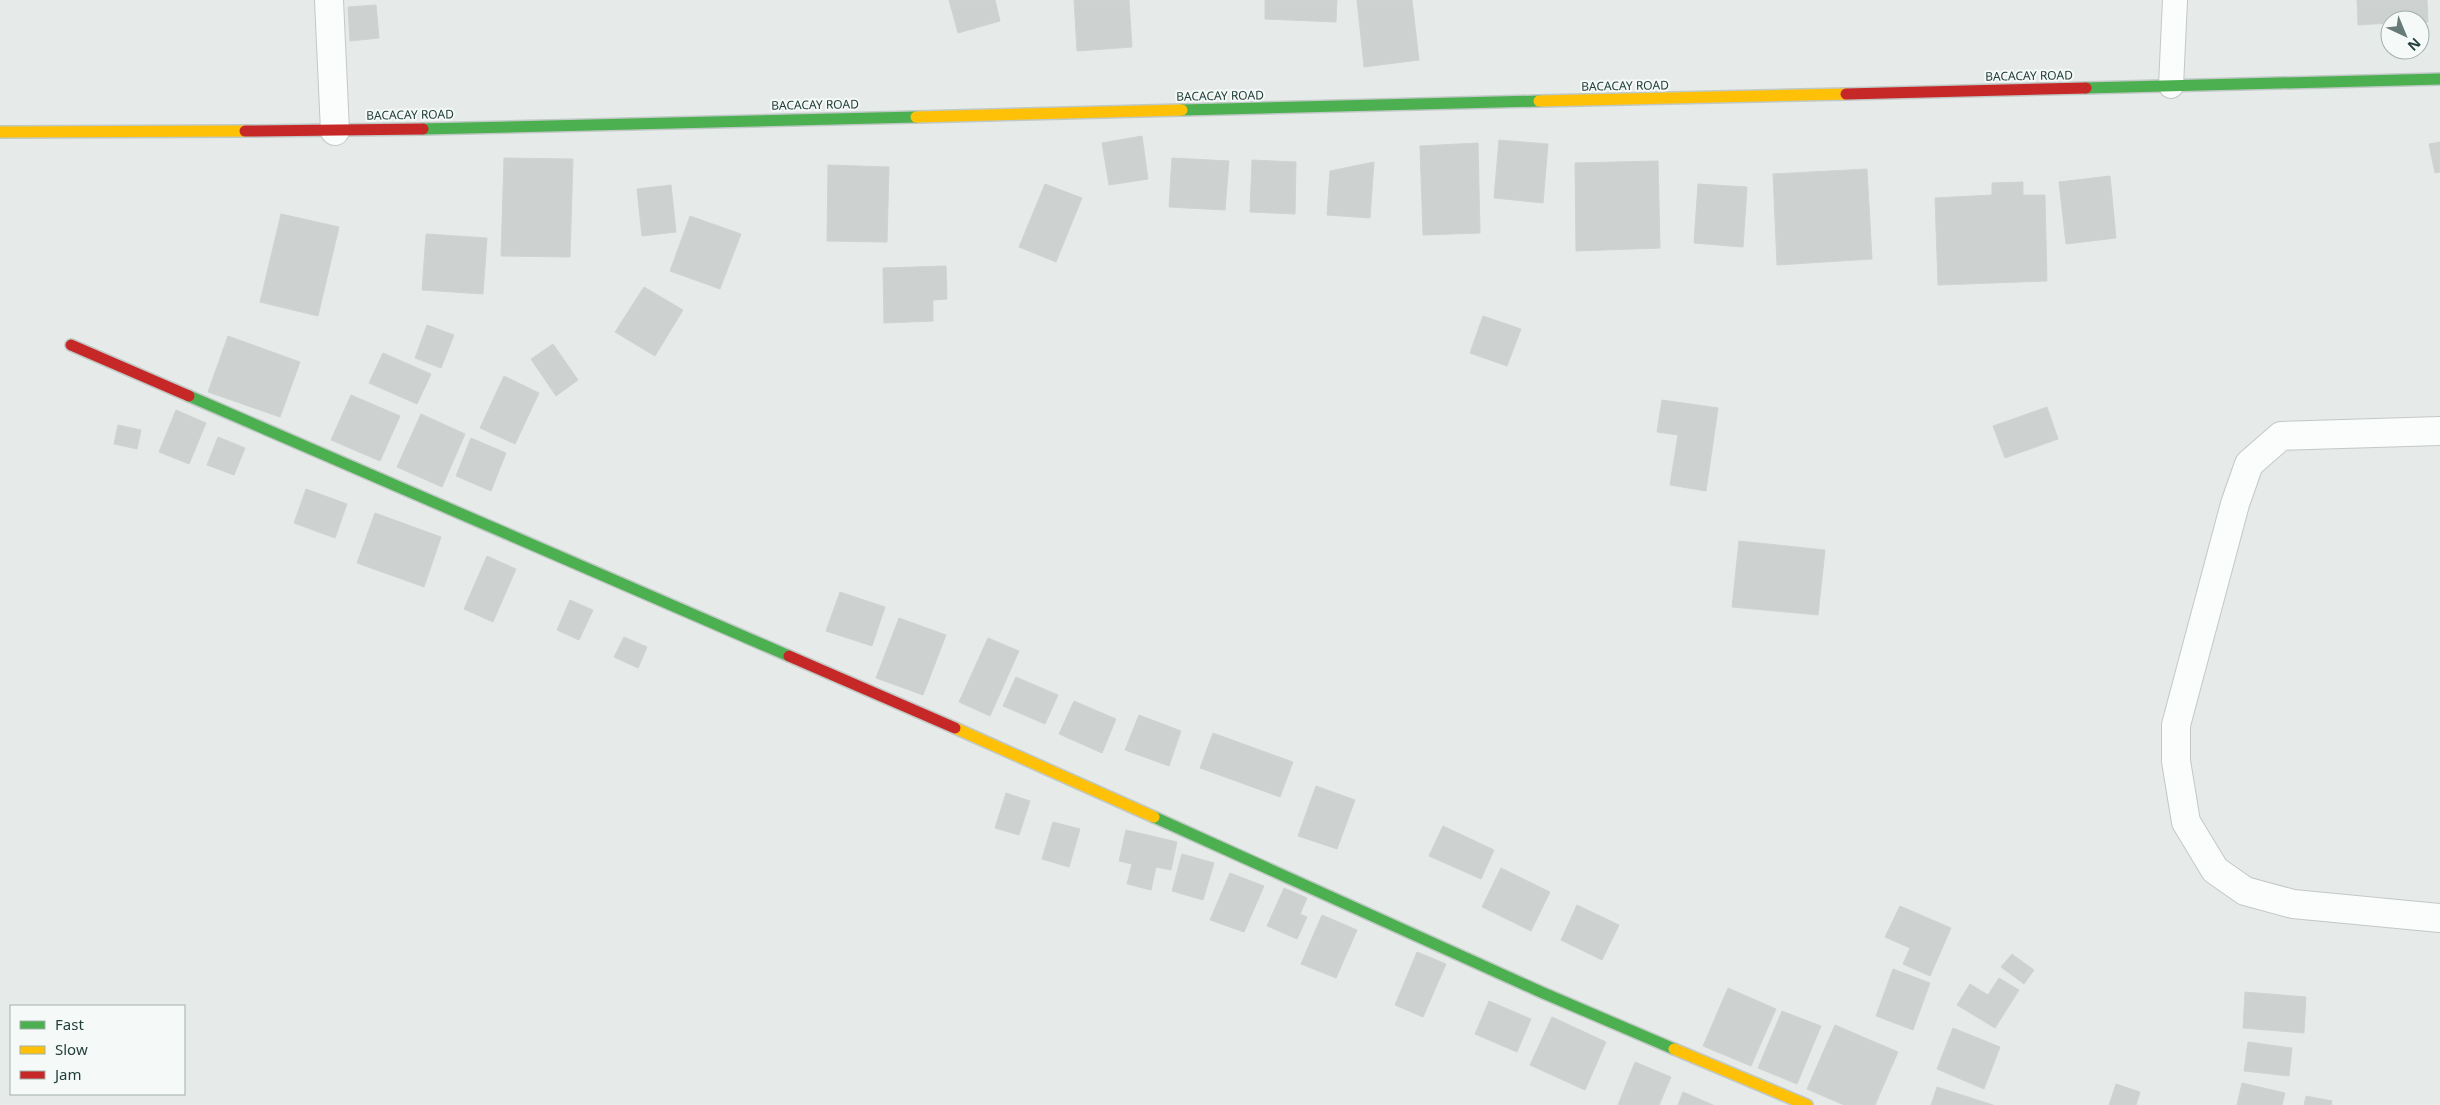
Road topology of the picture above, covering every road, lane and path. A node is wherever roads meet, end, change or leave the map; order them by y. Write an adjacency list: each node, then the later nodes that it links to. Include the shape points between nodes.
1 (329, 0): 5 (street)
2 (2175, 0): 4 (lane)
3 (2440, 79): 4 (main road, BACACAY ROAD)
4 (2172, 86): 5 (main road, BACACAY ROAD)
5 (335, 131): 6 (main road, BACACAY ROAD)
6 (0, 132)
7 (71, 345): 10 (main road, via 1030,761 1541,992)
8 (2440, 431): 9 (street, via 2281,436 2249,464 2235,504 2176,725 2176,760 2186,822 2215,870 2245,891 2293,904)
9 (2440, 918)
10 (1807, 1105)

